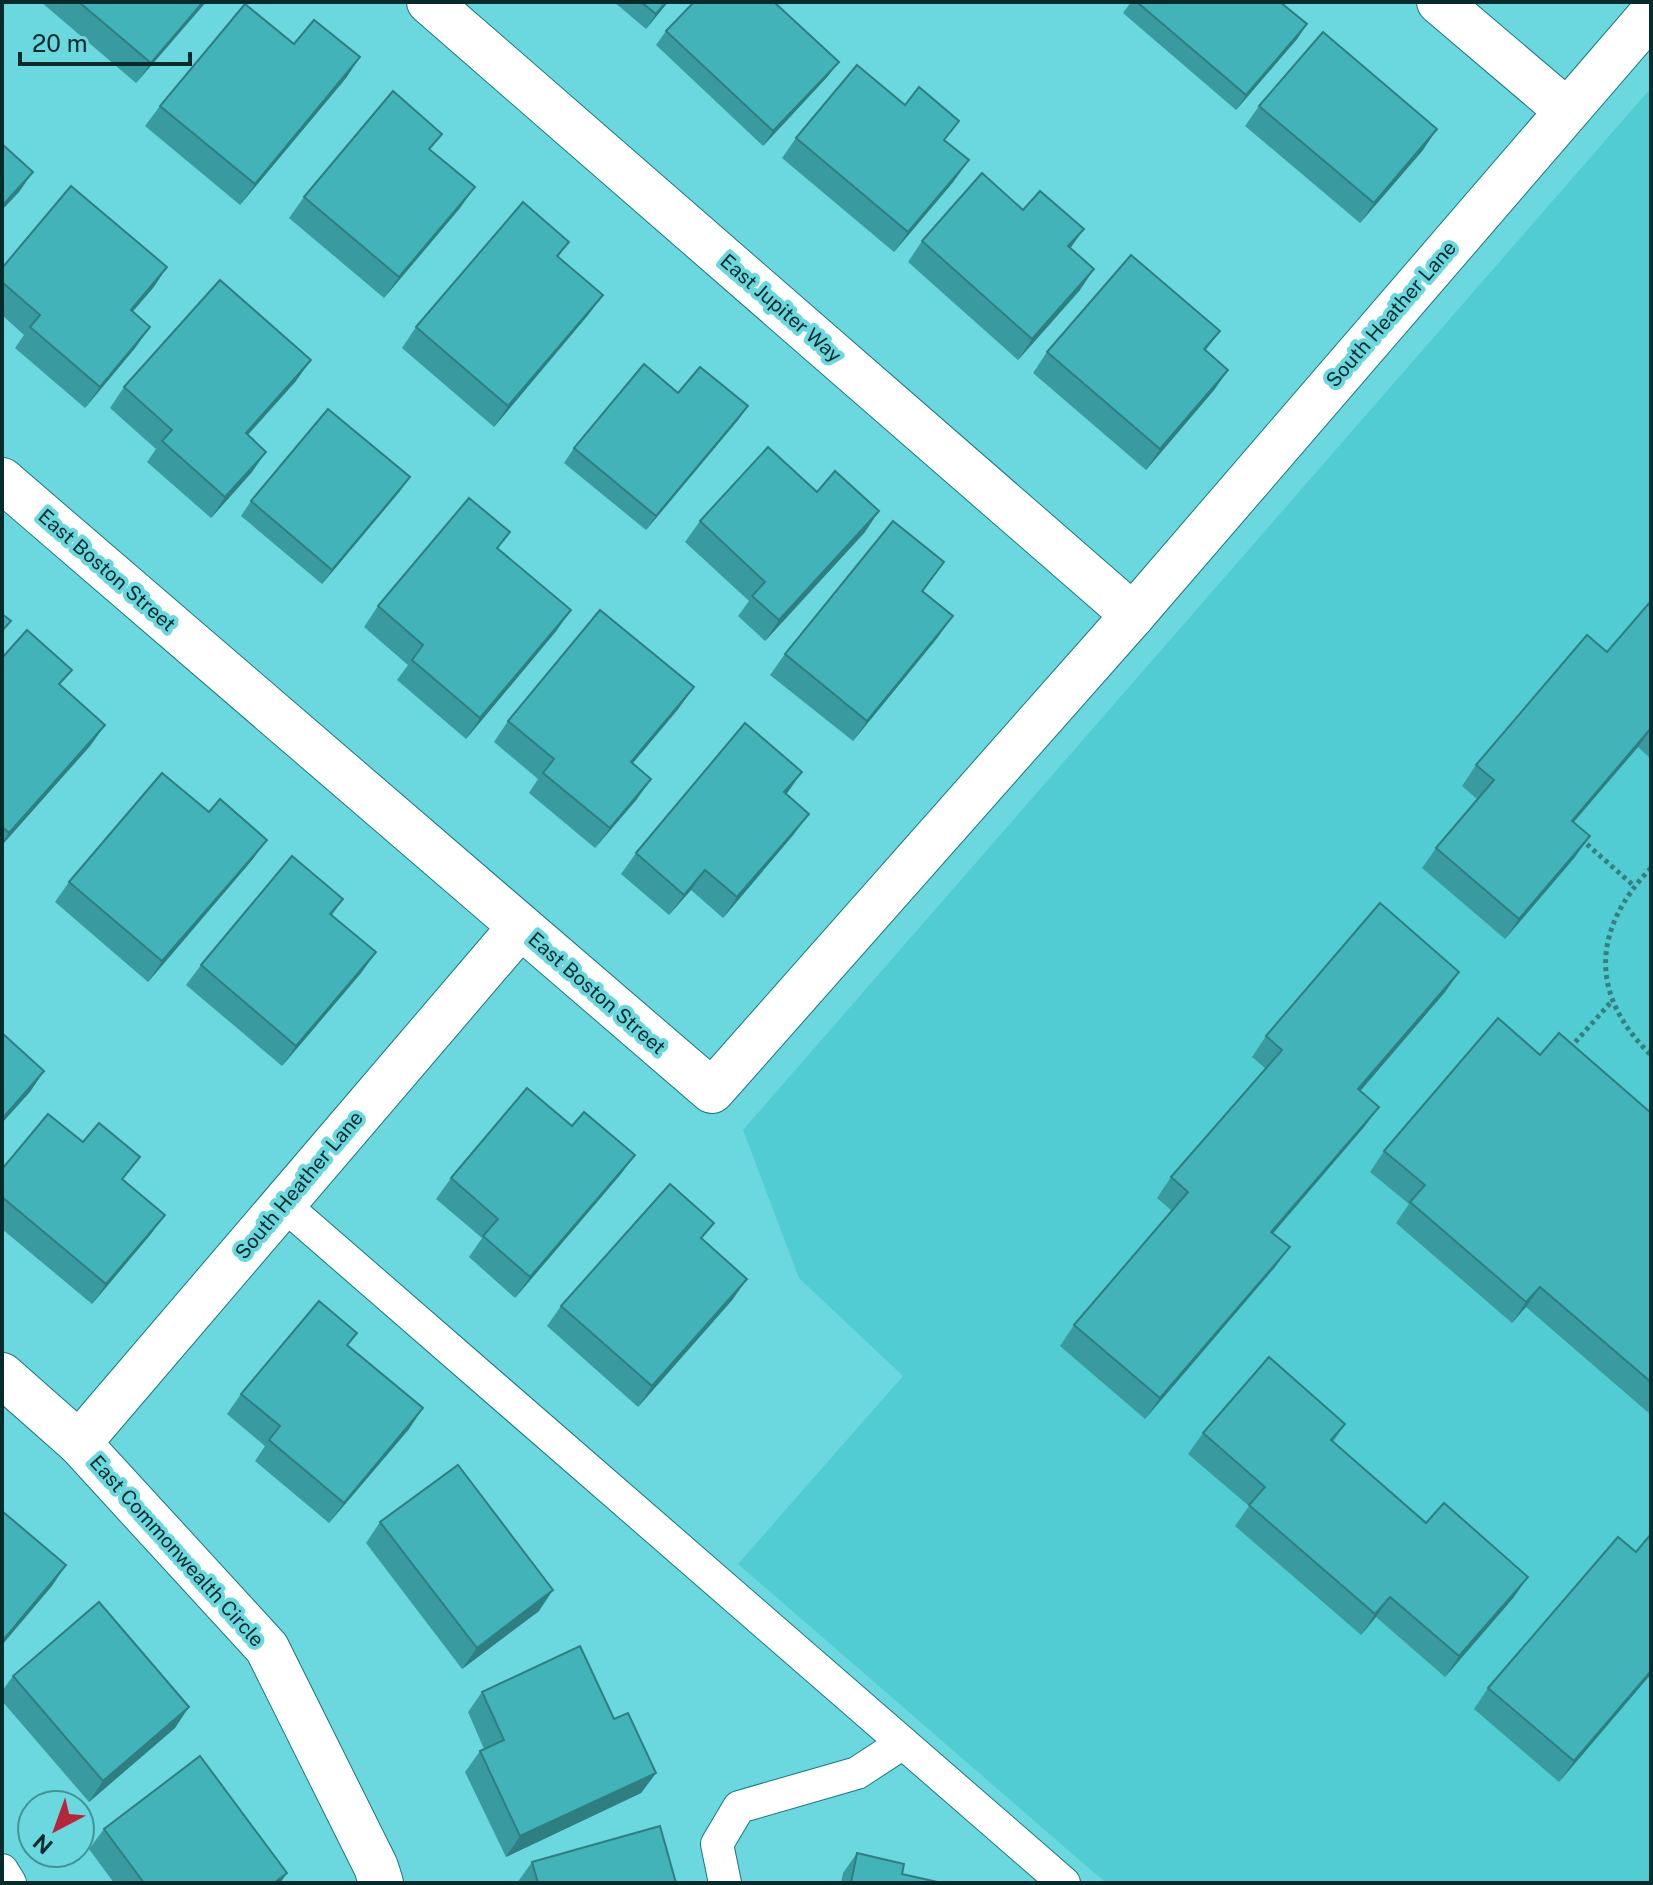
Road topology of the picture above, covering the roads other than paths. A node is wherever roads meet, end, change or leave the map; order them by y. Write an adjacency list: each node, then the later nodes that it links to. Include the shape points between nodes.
1 (429, 2): 6 (street, East Jupiter Way)
2 (1439, 2): 4 (street)
3 (1651, 14): 4 (street, South Heather Lane)
4 (1566, 110): 6 (street, South Heather Lane)
5 (2, 480): 7 (street, East Boston Street)
6 (1133, 615): 7 (street, East Boston Street, via 712,1091)
7 (520, 927): 8 (street, South Heather Lane)
8 (283, 1204): 10 (street, South Heather Lane); 11 (lane)
9 (2, 1375): 10 (street, East Commonwealth Circle)
10 (79, 1443): 14 (street, East Commonwealth Circle, via 267,1648)
11 (903, 1743): 15 (lane, via 857,1773 739,1807 717,1844); 16 (lane)
12 (2, 1870): 13 (lane)
13 (10, 1883)
14 (381, 1883)
15 (725, 1883)
16 (1064, 1883)

